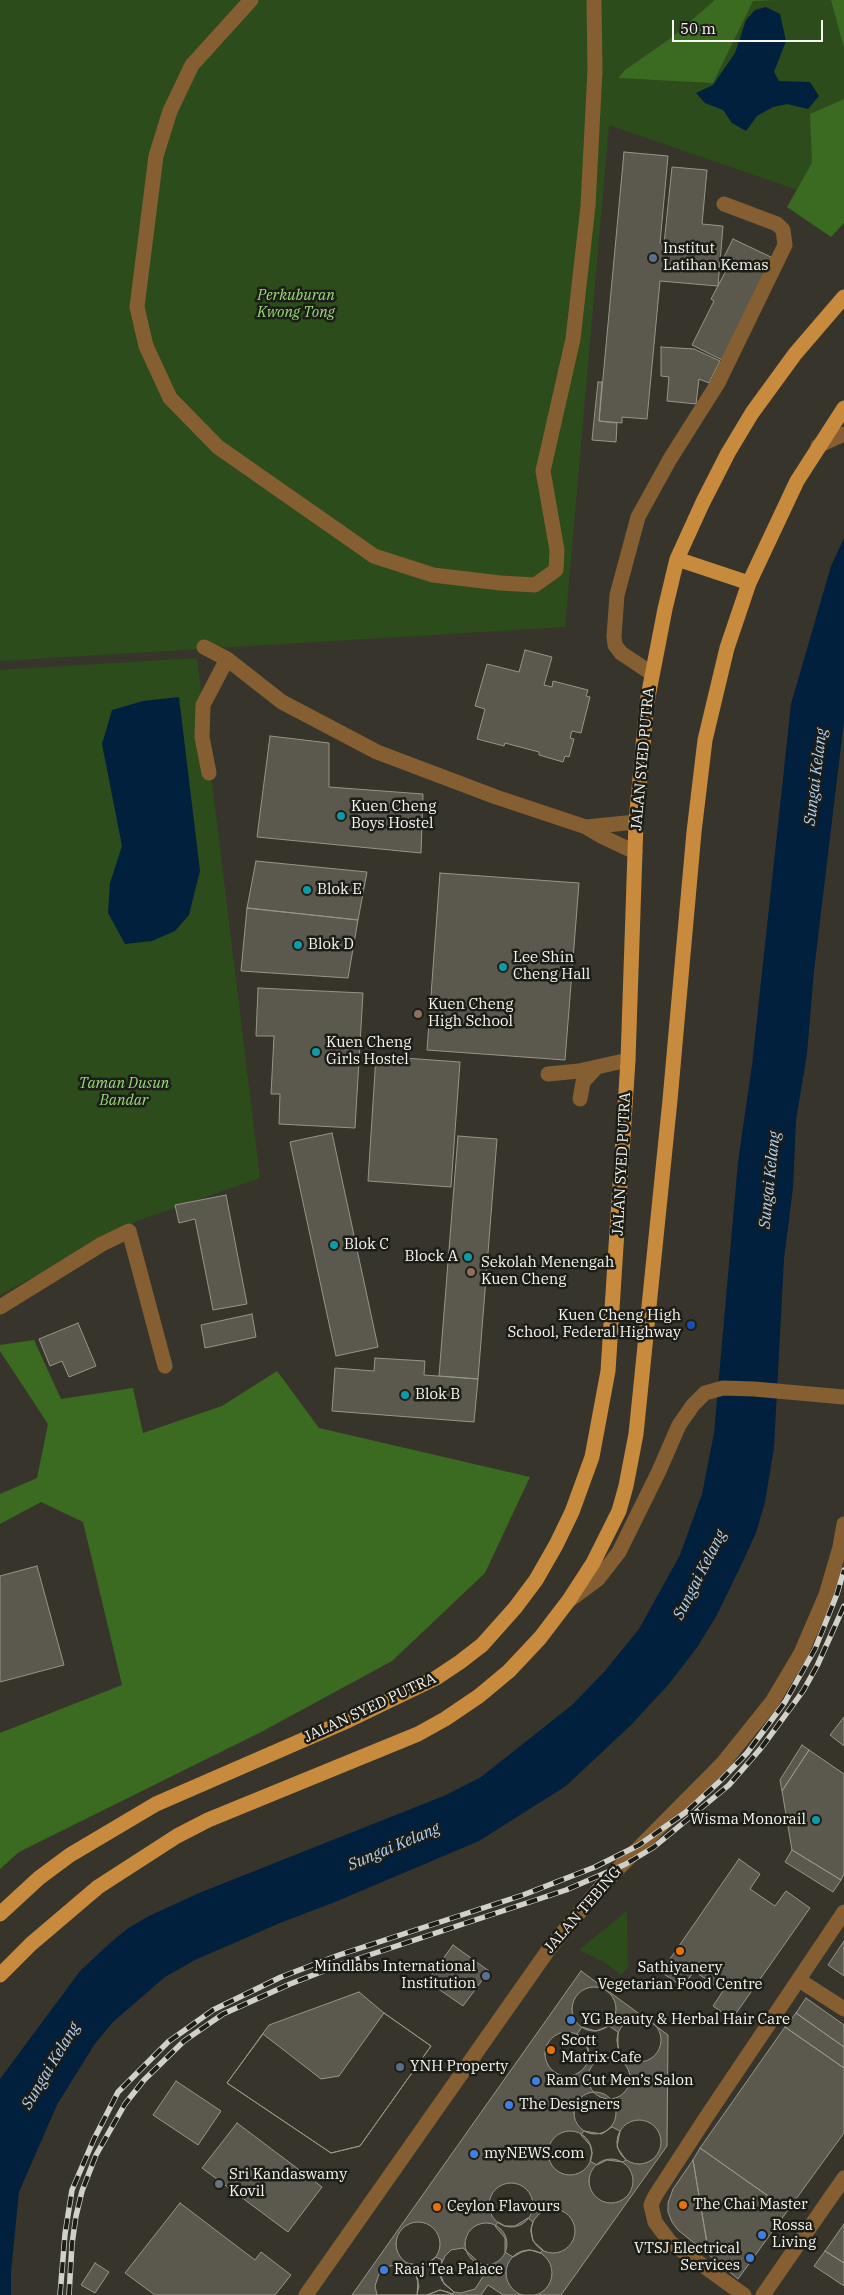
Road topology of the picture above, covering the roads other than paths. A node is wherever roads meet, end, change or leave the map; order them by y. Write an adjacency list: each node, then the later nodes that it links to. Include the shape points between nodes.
1 (251, 0): 2 (street, via 192,65 170,111 156,156 137,307 146,346 170,398 218,447 374,556 433,575 535,585 556,570 557,550 542,471 573,339 587,216 595,70)
2 (594, 0)
3 (724, 204): 12 (street, via 777,224 783,230 785,245 718,383 638,517 617,595 614,636 615,646)
4 (844, 297): 8 (main road, JALAN SYED PUTRA, via 795,354 752,413 702,502)
5 (844, 408): 7 (main road)
6 (844, 434): 7 (street)
7 (818, 446): 9 (main road)
8 (677, 559): 9 (main road); 12 (main road, JALAN SYED PUTRA)
9 (749, 583): 25 (main road, via 715,694 698,785 644,1365 632,1459 619,1511 593,1563)
10 (204, 647): 11 (street)
11 (227, 660): 13 (street, via 203,705 202,737); 15 (street, via 282,702 377,752)
12 (651, 673): 14 (main road, JALAN SYED PUTRA)
13 (209, 773)
14 (636, 822): 15 (street); 16 (main road, JALAN SYED PUTRA)
15 (586, 827): 16 (street)
16 (634, 852): 17 (main road, JALAN SYED PUTRA)
17 (628, 1060): 18 (street); 27 (main road, JALAN SYED PUTRA, via 608,1371 592,1457 572,1512 556,1544 516,1608 482,1645 436,1678 349,1720 156,1804 70,1855)
18 (596, 1068): 19 (street); 20 (street, via 583,1082)
19 (548, 1074)
20 (580, 1099)
21 (0, 1307): 22 (street, via 102,1244 129,1231)
22 (165, 1366)
23 (843, 1397): 25 (street, via 723,1388 705,1393 678,1425 619,1552 598,1579)
24 (844, 1524): 32 (street, JALAN TEBING, via 826,1596 801,1653 772,1702 718,1768 603,1884 549,1949)
25 (569, 1600): 28 (main road, via 540,1638 509,1671 479,1696 418,1734 208,1820 177,1836 98,1886)
26 (844, 1912): 29 (street)
27 (0, 1914)
28 (0, 1975)
29 (799, 1980): 30 (street); 33 (street, via 651,2205 656,2222 670,2242)
30 (844, 2009)
31 (844, 2178): 34 (street)
32 (306, 2295)
33 (744, 2295)
34 (763, 2295)

